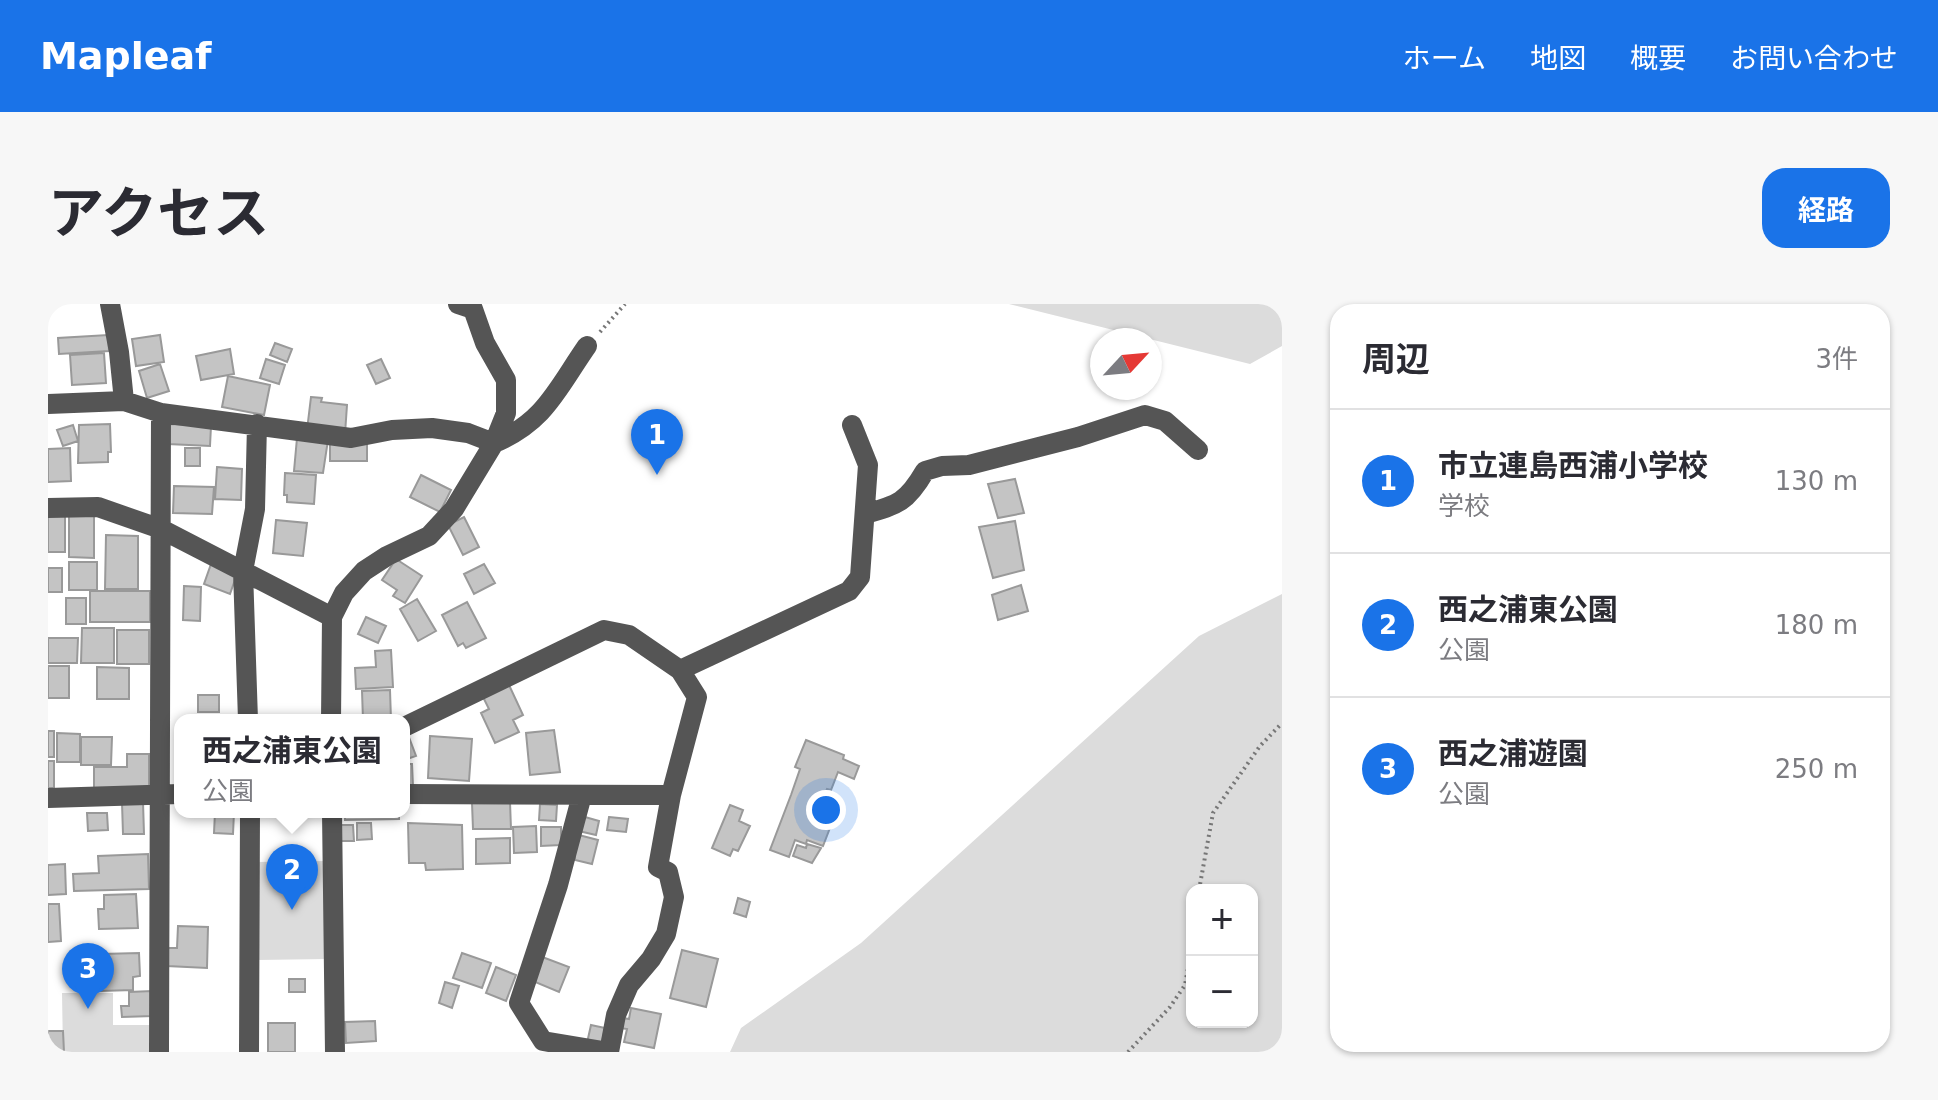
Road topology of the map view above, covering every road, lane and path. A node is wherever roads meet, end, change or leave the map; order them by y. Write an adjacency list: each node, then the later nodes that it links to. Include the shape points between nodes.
1 (110, 304): 5 (street)
2 (458, 304): 10 (street, via 473,309 506,380 506,413)
3 (625, 304): 4 (path)
4 (587, 346): 10 (street, via 540,416)
5 (124, 401): 6 (street); 7 (street)
6 (48, 404)
7 (161, 413): 8 (street); 14 (street)
8 (257, 424): 10 (street, via 351,438 432,428); 15 (street, via 255,509)
9 (852, 425): 13 (street, via 868,465)
10 (494, 443): 16 (street, via 454,509 429,536 364,571)
11 (1198, 450): 13 (street, via 1165,421 1145,415 1064,441 925,471 913,493 898,505)
12 (48, 508): 14 (street, via 98,507)
13 (865, 514): 17 (street, via 860,577 849,591)
14 (161, 529): 15 (street); 22 (street)
15 (243, 571): 16 (street); 18 (street)
16 (332, 617): 19 (street)
17 (680, 670): 21 (street, via 629,635 604,630); 25 (street, via 697,697)
18 (248, 714)
19 (331, 714)
20 (1282, 723): 29 (path, via 1213,813)
21 (410, 724)
22 (170, 794): 26 (street); 32 (street)
23 (410, 794): 24 (street)
24 (582, 795): 25 (street); 31 (street, via 519,1003)
25 (671, 795): 35 (street, via 658,867 668,872 674,897 666,934 629,985)
26 (48, 798)
27 (250, 818): 33 (street)
28 (332, 818): 34 (street)
29 (1200, 884)
30 (1190, 956): 36 (path, via 1185,985)
31 (541, 1047): 35 (street)
32 (159, 1052)
33 (249, 1052)
34 (335, 1052)
35 (609, 1052)
36 (1128, 1052)

